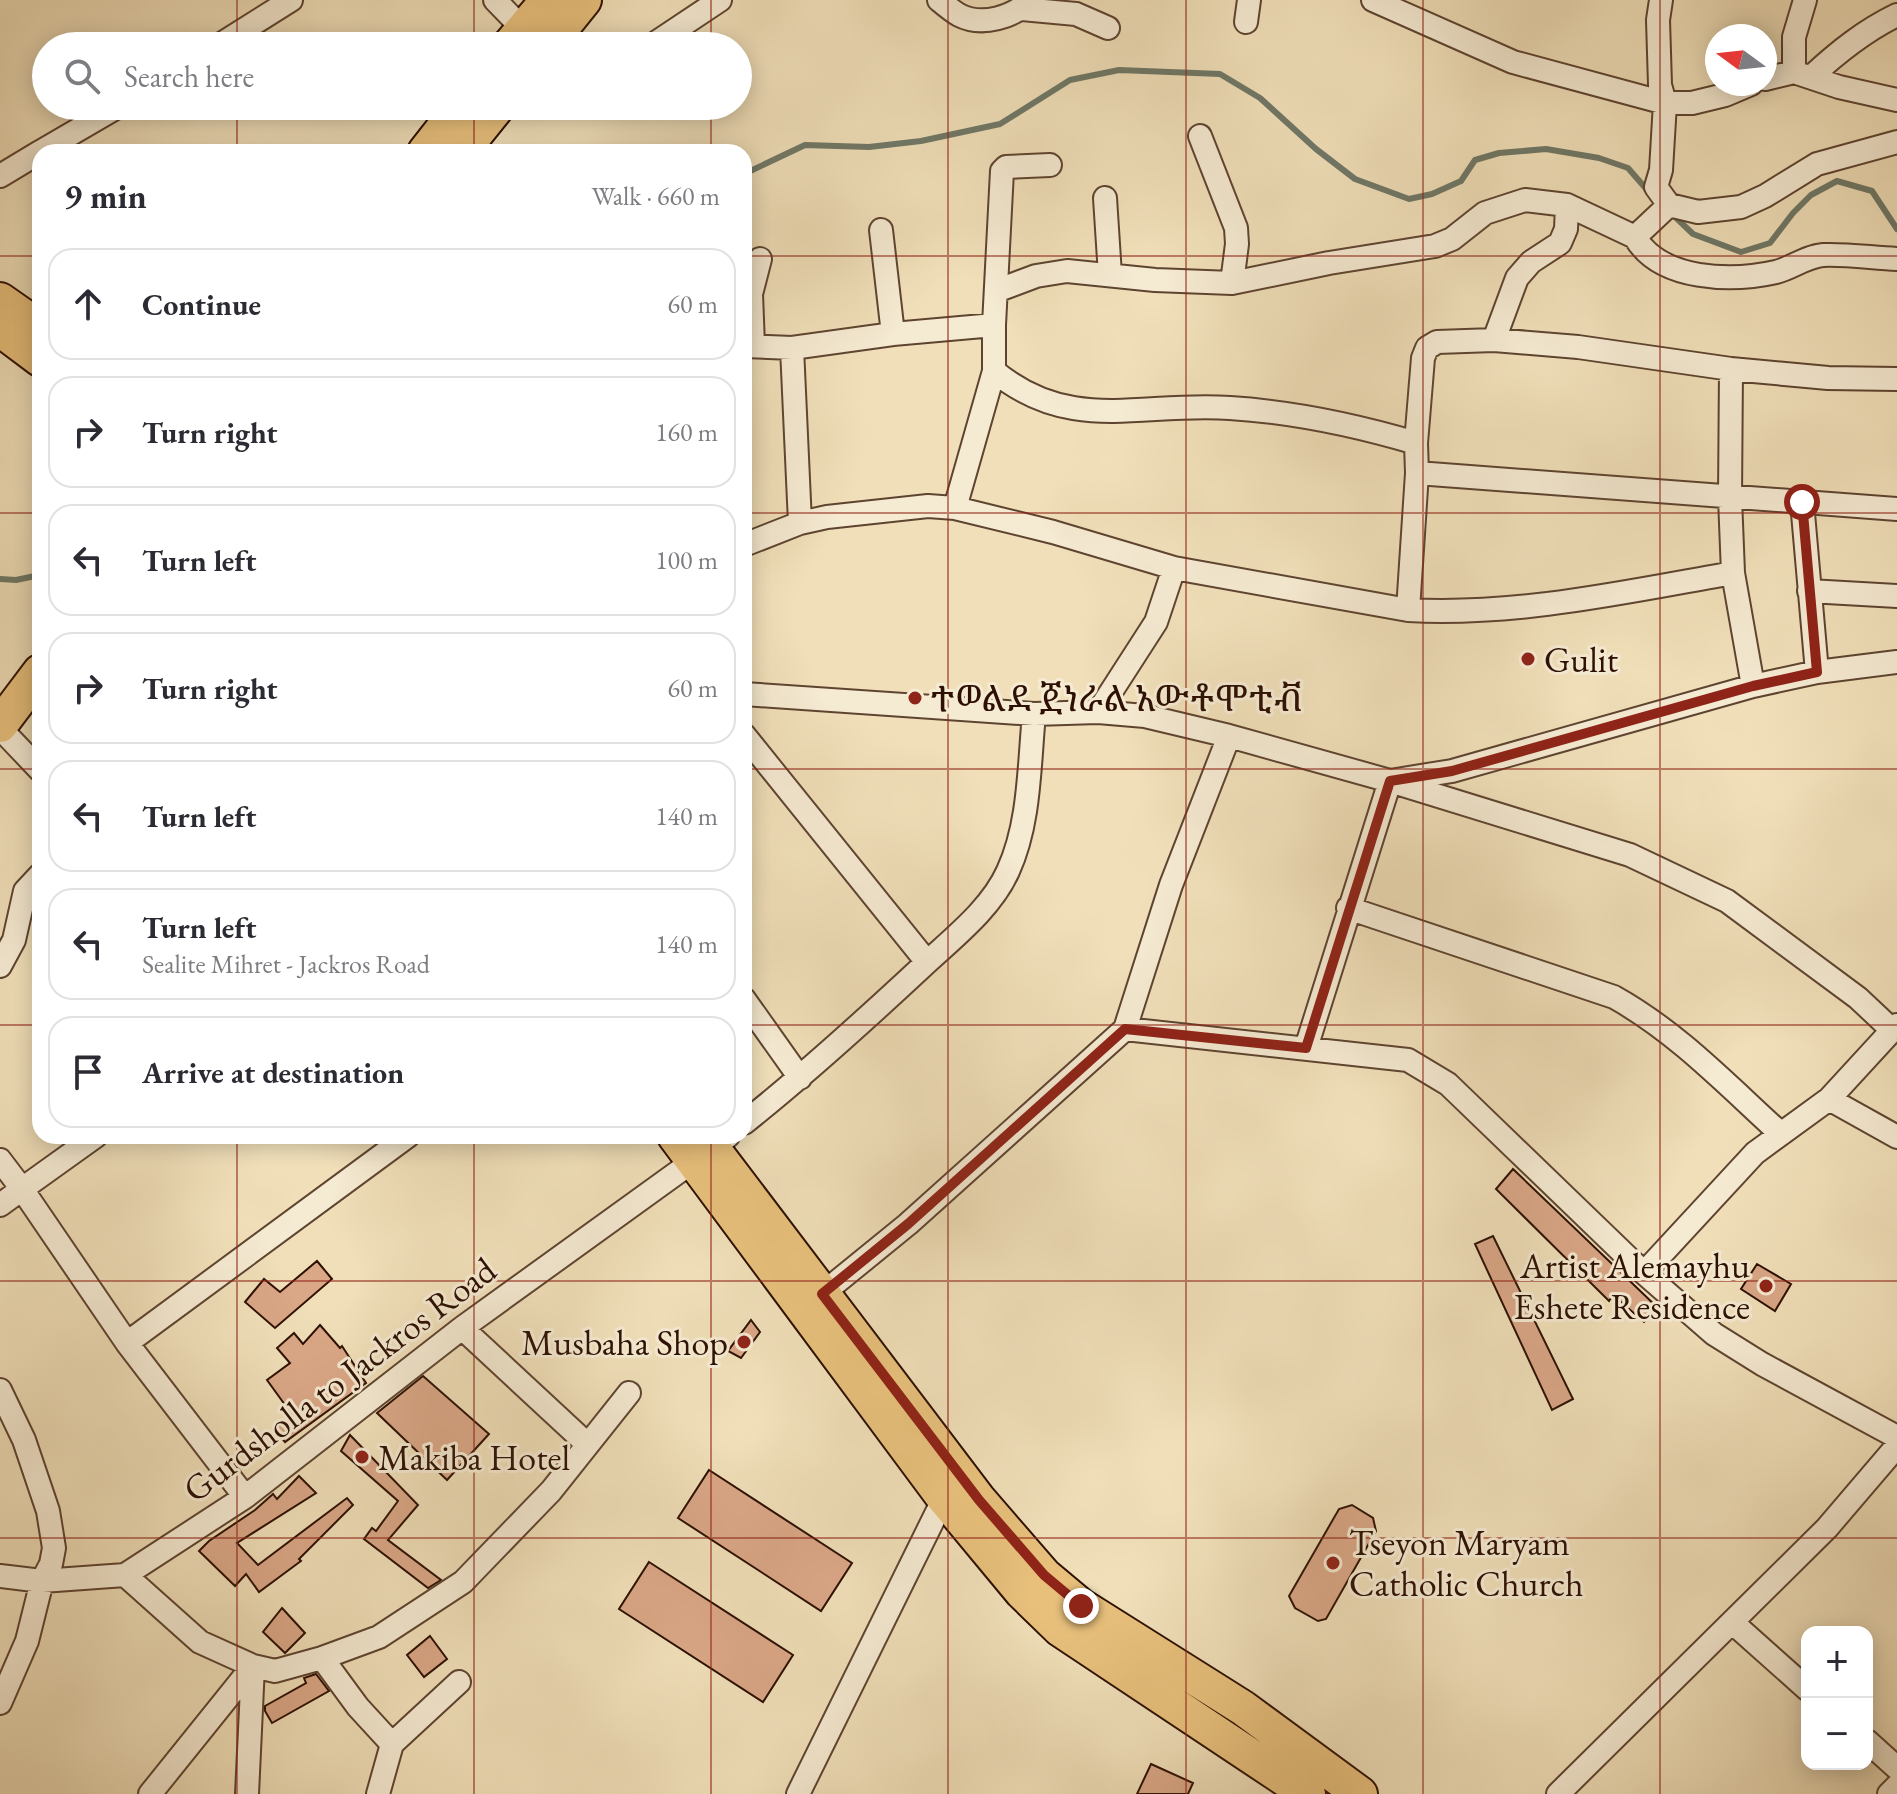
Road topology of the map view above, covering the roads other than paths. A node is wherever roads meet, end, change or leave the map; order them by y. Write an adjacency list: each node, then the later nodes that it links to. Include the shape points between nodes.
1 (291, 0): 13 (street)
2 (495, 0): 14 (street)
3 (548, 0): 15 (main road)
4 (584, 0): 16 (main road)
5 (720, 0): 17 (street)
6 (939, 0): 10 (street, via 977,21 998,18)
7 (1661, 0): 22 (street, via 1660,85)
8 (1805, 0): 18 (street, via 1794,37)
9 (1387, 3): 22 (street, via 1513,62)
10 (1026, 4): 12 (street, via 1076,14)
11 (1897, 15): 18 (street)
12 (1108, 28)
13 (240, 32)
14 (520, 32)
15 (530, 32)
16 (538, 32)
17 (672, 32)
18 (1803, 74): 19 (street); 21 (street)
19 (1777, 77)
20 (1721, 96): 22 (street)
21 (1897, 100)
22 (1665, 103): 36 (street, via 1656,187)
23 (95, 120): 28 (street)
24 (450, 120): 29 (main road)
25 (487, 120): 30 (main road)
26 (1200, 136): 42 (street, via 1236,228)
27 (1897, 142): 36 (street, via 1817,164 1741,207 1698,212)
28 (54, 144)
29 (431, 144)
30 (467, 144)
31 (32, 157): 33 (street)
32 (1050, 165): 44 (street, via 1002,171)
33 (0, 176)
34 (1105, 198): 41 (street)
35 (1567, 205): 38 (street); 42 (street, via 1515,202 1485,213 1435,246); 50 (street, via 1560,243 1517,278)
36 (1669, 205): 38 (street)
37 (881, 230): 49 (street)
38 (1643, 230): 40 (street, via 1643,252 1658,263 1724,277 1778,271 1820,255)
39 (760, 259): 43 (street)
40 (1897, 259)
41 (1110, 275): 42 (street); 44 (street, via 1067,271)
42 (1232, 283)
43 (752, 290)
44 (996, 291): 47 (street)
45 (0, 300): 46 (main road)
46 (32, 322)
47 (994, 325): 49 (street); 55 (street)
48 (0, 329): 53 (main road)
49 (893, 334): 52 (street)
50 (1494, 340): 54 (street); 57 (street, via 1437,342 1427,348)
51 (752, 346): 52 (street)
52 (792, 348): 63 (street)
53 (32, 353)
54 (1731, 369): 56 (street); 59 (street)
55 (994, 371): 57 (street, via 1031,395 1071,408 1113,412 1227,407 1309,417); 61 (street)
56 (1897, 379)
57 (1416, 443): 58 (street)
58 (1417, 473): 59 (street); 69 (street)
59 (1730, 498): 60 (street); 66 (street)
60 (1802, 502): 62 (street); 67 (street)
61 (955, 508): 63 (street, via 866,512); 65 (street)
62 (1897, 509)
63 (800, 523): 64 (street)
64 (752, 542)
65 (1174, 568): 69 (street); 75 (street, via 1156,622)
66 (1733, 573): 69 (street, via 1571,601 1447,612); 73 (street)
67 (1809, 591): 68 (street); 71 (street)
68 (1897, 596)
69 (1408, 610)
70 (1897, 662): 71 (street)
71 (1817, 672): 73 (street)
72 (32, 683): 77 (main road)
73 (1753, 686): 81 (street, via 1452,771)
74 (752, 695): 76 (street)
75 (1098, 712): 76 (street); 78 (street, via 1145,716)
76 (1034, 714): 84 (street, via 1023,823 1008,872 986,904)
77 (0, 726): 80 (street)
78 (1229, 736): 81 (street); 88 (street, via 1171,885)
79 (752, 745): 84 (street)
80 (32, 761)
81 (1390, 781): 83 (street); 87 (street, via 1630,855 1727,901)
82 (32, 884): 85 (street)
83 (1348, 908): 89 (street); 93 (street, via 1614,997 1669,1033)
84 (927, 962): 90 (street)
85 (0, 966)
86 (752, 1010): 90 (street)
87 (1895, 1027): 91 (street)
88 (1125, 1029): 89 (street); 104 (street)
89 (1306, 1048): 103 (street, via 1408,1060 1429,1071)
90 (800, 1078): 92 (street)
91 (1829, 1099): 93 (street); 94 (street)
92 (752, 1117)
93 (1781, 1134): 103 (street, via 1755,1153)
94 (1897, 1137)
95 (85, 1144): 101 (street)
96 (397, 1144): 106 (street)
97 (701, 1144): 105 (street, Gurdsholla to Jackros Road)
98 (703, 1144): 104 (main road)
99 (703, 1144): 113 (main road)
100 (0, 1160): 101 (street)
101 (22, 1189): 102 (street); 106 (street)
102 (0, 1205)
103 (1644, 1273): 109 (street, via 1734,1348)
104 (822, 1294): 123 (main road, via 979,1500 1044,1575 1081,1606)
105 (462, 1328): 110 (street); 112 (street, Gurdsholla to Jackros Road)
106 (127, 1343): 112 (street)
107 (0, 1390): 116 (street, via 48,1511 54,1548)
108 (629, 1393): 110 (street)
109 (1897, 1437)
110 (587, 1444): 118 (street, via 551,1491 463,1582 379,1637)
111 (1897, 1446): 117 (street, via 1827,1528)
112 (245, 1497): 114 (street, Gurdsholla to Jackros Road)
113 (944, 1498): 124 (main road, via 1060,1629); 132 (street)
114 (125, 1575): 116 (street, Gurdsholla to Jackros Road); 119 (street, via 200,1642)
115 (0, 1576): 116 (street, Gurdsholla to Jackros Road)
116 (42, 1581): 122 (street, via 27,1641)
117 (1733, 1623): 121 (street); 135 (street)
118 (322, 1658): 119 (street, via 275,1671); 125 (street)
119 (253, 1666): 129 (street); 130 (street)
120 (459, 1682): 125 (street)
121 (1801, 1684)
122 (0, 1703)
123 (1243, 1708): 124 (main road); 134 (main road)
124 (1224, 1737): 133 (main road)
125 (392, 1744): 131 (street)
126 (1873, 1746): 127 (street)
127 (1897, 1768)
128 (1897, 1786): 136 (street)
129 (150, 1794)
130 (247, 1794)
131 (378, 1794)
132 (798, 1794)
133 (1308, 1794)
134 (1360, 1794)
135 (1558, 1794)
136 (1889, 1794)

